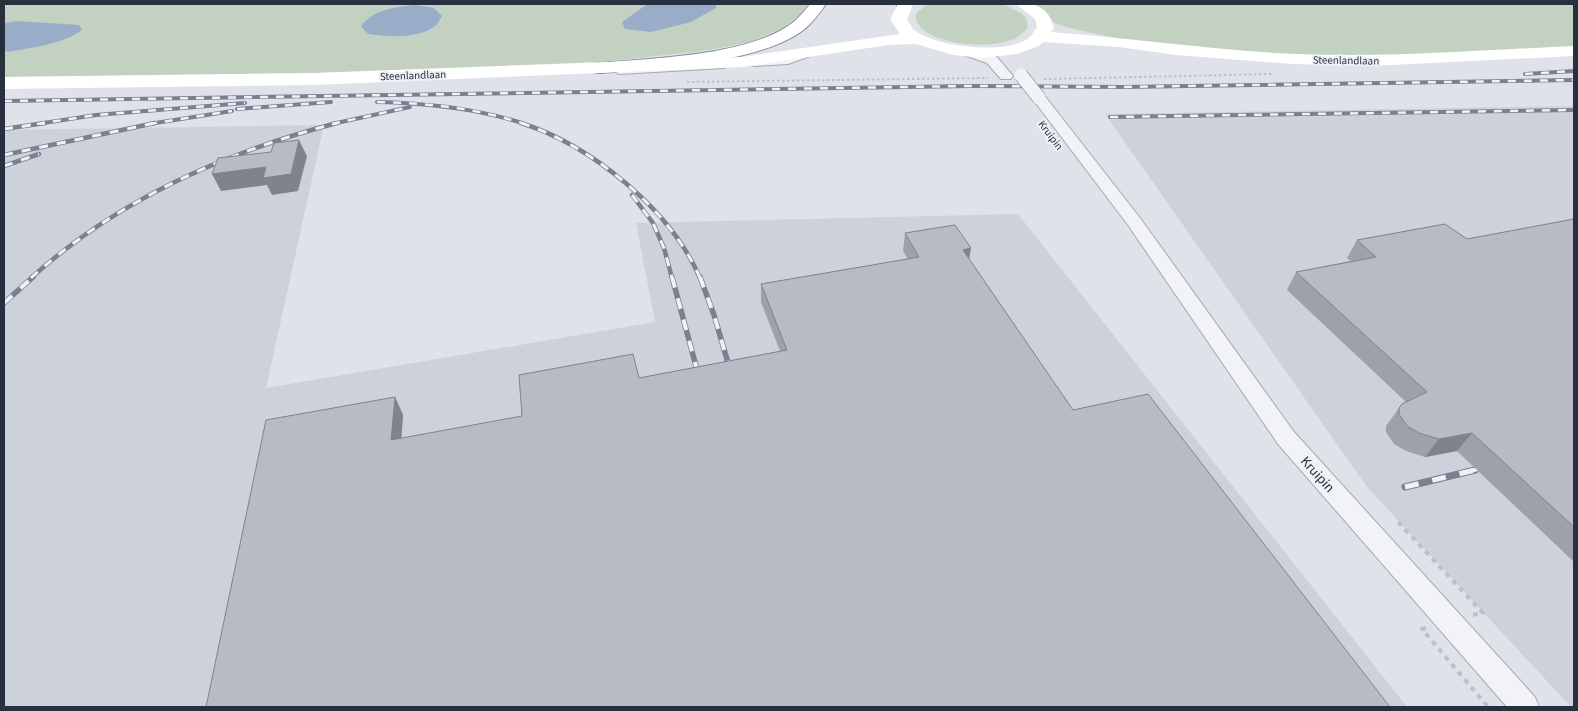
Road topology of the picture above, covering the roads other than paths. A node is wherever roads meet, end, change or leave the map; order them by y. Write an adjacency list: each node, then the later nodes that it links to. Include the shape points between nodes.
1 (818, 4): 11 (main road, via 814,13 798,27 758,46 707,57)
2 (905, 4): 4 (main road, via 899,11)
3 (1024, 4): 5 (main road, via 1037,11)
4 (901, 26): 6 (main road); 8 (main road, Steenlandlaan, via 880,36)
5 (1043, 30): 7 (main road, via 1023,47); 9 (main road, Steenlandlaan, via 1231,55 1371,61)
6 (918, 39): 8 (main road, Steenlandlaan, via 888,40); 10 (main road)
7 (1010, 50): 10 (main road); 14 (street, bridge, via 1008,56)
8 (821, 51): 11 (main road, Steenlandlaan, via 742,62); 13 (lane, via 788,62 704,69 341,82)
9 (1574, 51)
10 (969, 52): 14 (street, Kruipin, via 992,60 1000,77)
11 (599, 68): 12 (main road, Steenlandlaan, via 314,79)
12 (4, 82)
13 (4, 88)
14 (1031, 98): 15 (street, Kruipin, via 1070,160 1134,222 1286,438)
15 (1525, 707)

